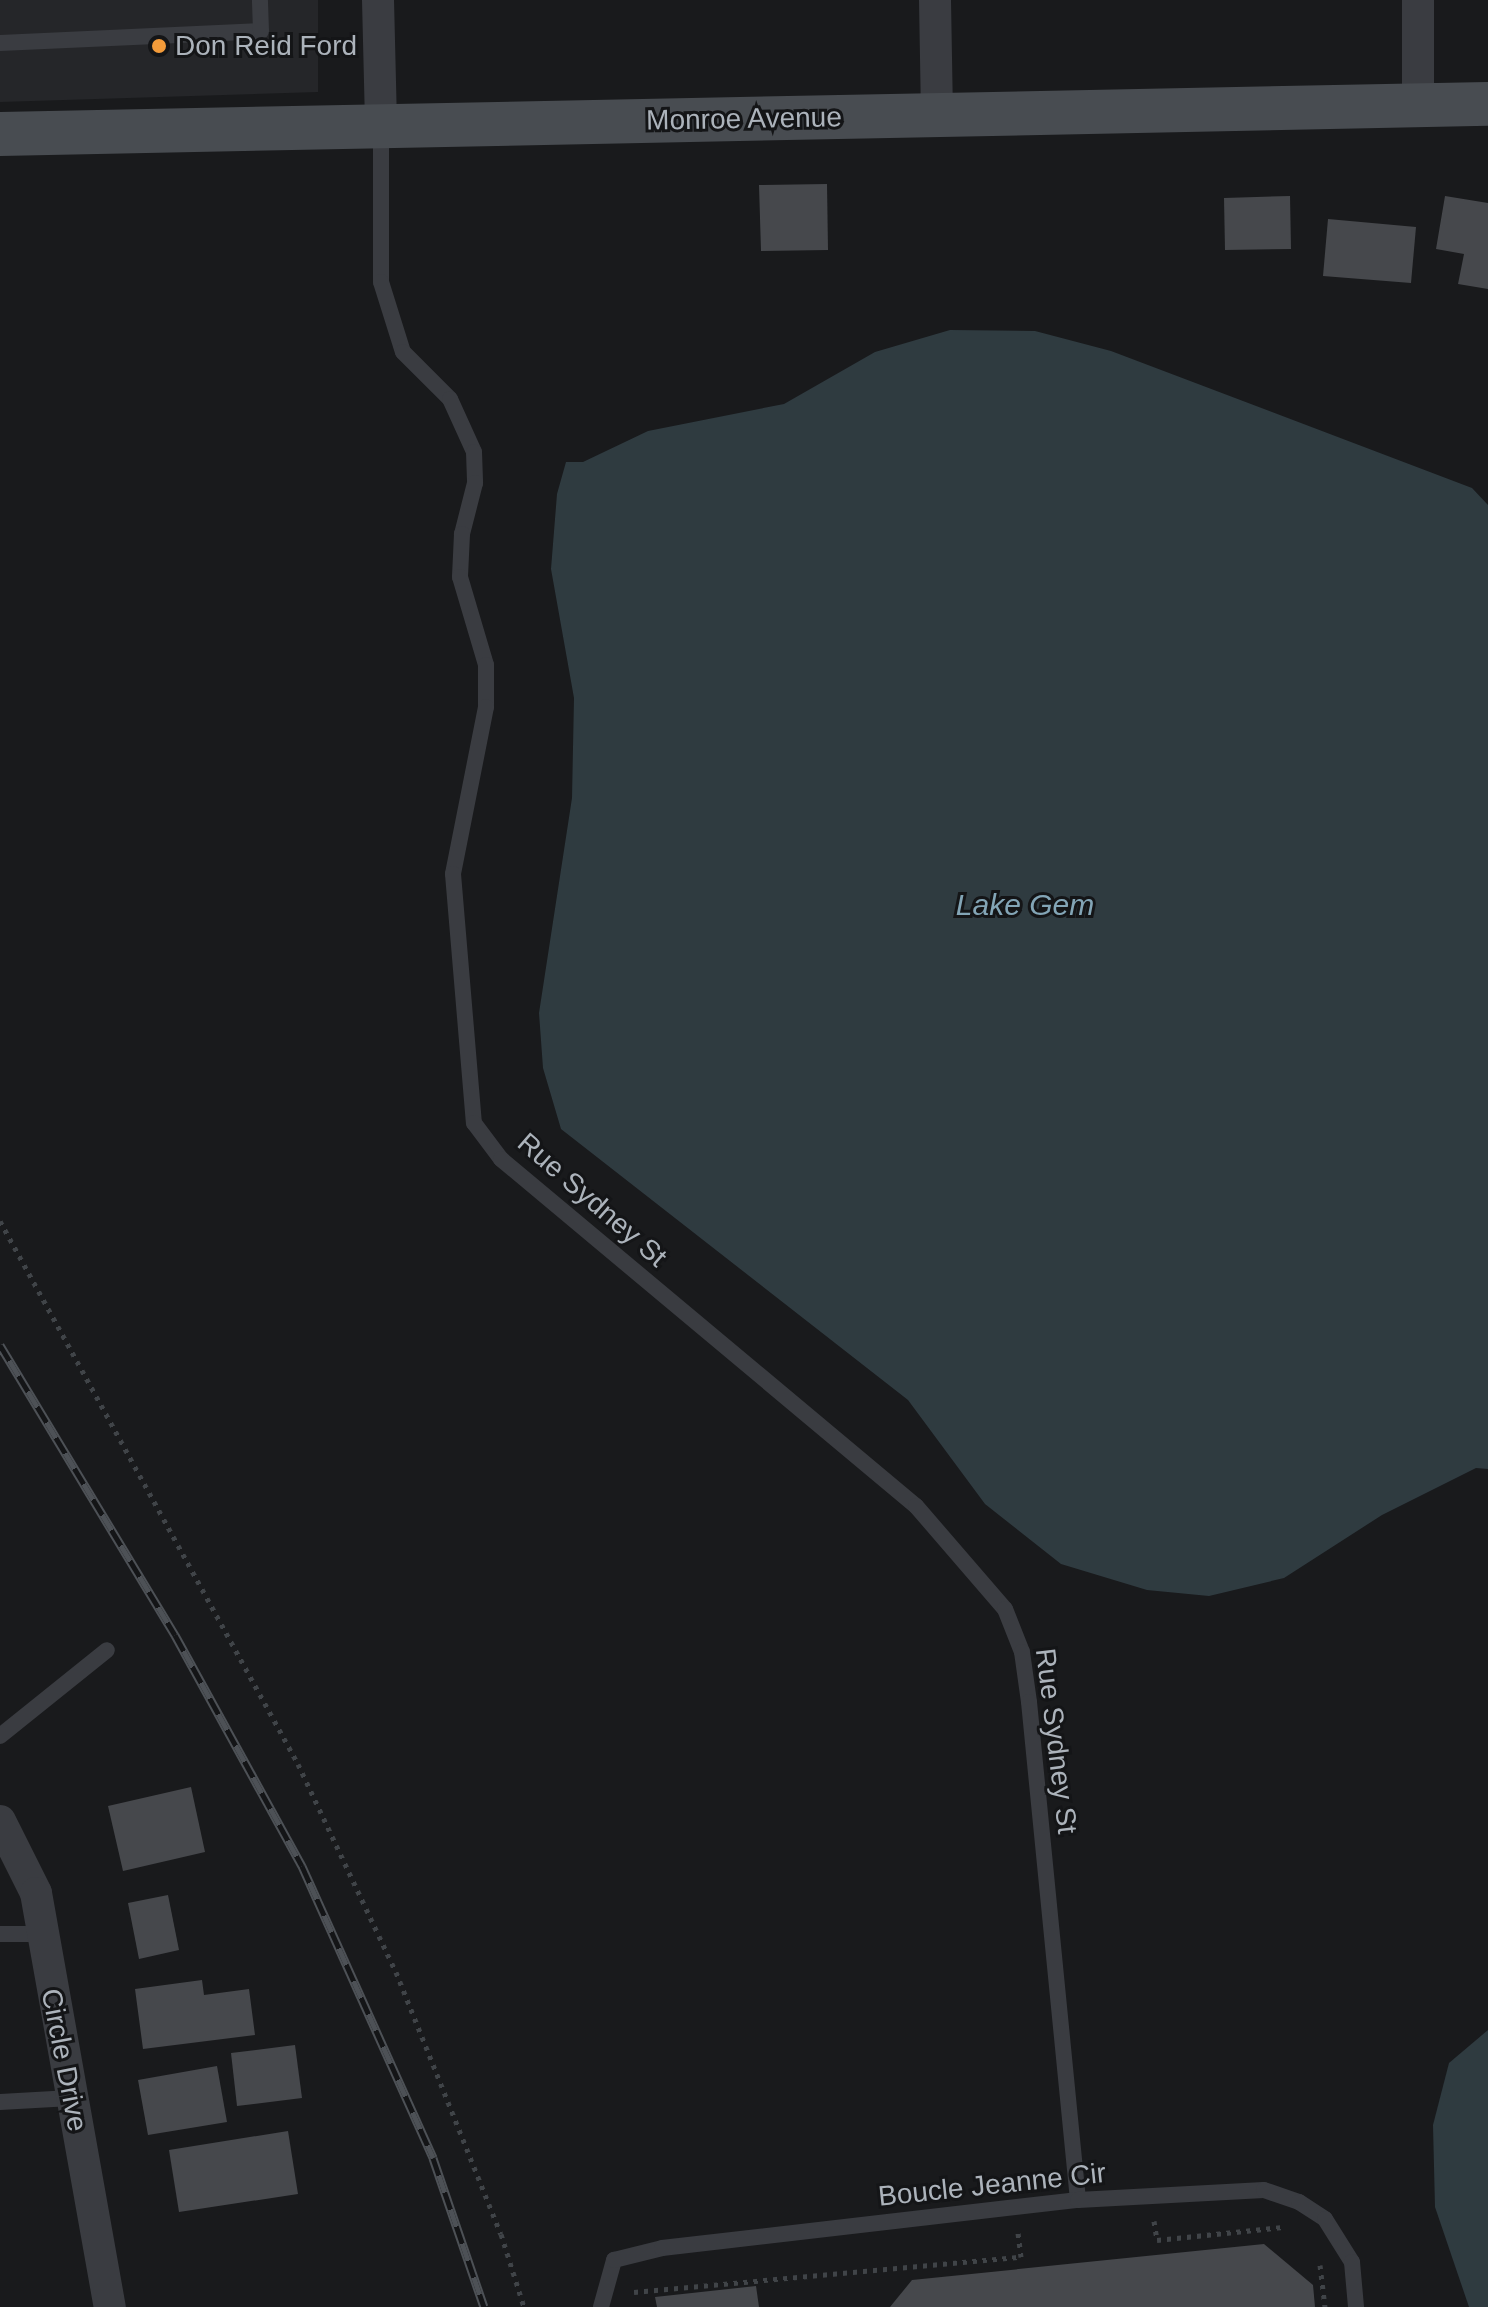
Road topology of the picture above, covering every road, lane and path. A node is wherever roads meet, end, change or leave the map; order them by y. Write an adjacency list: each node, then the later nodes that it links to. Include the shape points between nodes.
1 (260, 0): 5 (lane, via 261,31)
2 (378, 0): 9 (street)
3 (935, 0): 8 (street)
4 (1418, 0): 7 (street)
5 (0, 43)
6 (1488, 104): 7 (street, Monroe Avenue)
7 (1418, 105): 8 (street, Monroe Avenue)
8 (937, 118): 9 (street, Monroe Avenue)
9 (381, 123): 10 (street, Monroe Avenue); 20 (lane, Rue Sydney St, via 381,282 403,352 450,399 474,452 475,483 460,577 486,665 486,707 453,874 474,1123 501,1159 916,1506 1005,1609 1022,1652 1029,1702)
10 (0, 134)
11 (0, 1221): 26 (path, via 298,1764 396,1972 501,2234)
12 (107, 1650): 13 (lane)
13 (0, 1736)
14 (0, 1821): 16 (street, Circle Drive, via 36,1893)
15 (0, 1934): 16 (lane)
16 (40, 1934): 17 (street, Circle Drive)
17 (71, 2098): 18 (lane); 25 (street, Circle Drive)
18 (0, 2102)
19 (1150, 2196): 20 (lane, Boucle Jeanne Cir); 22 (path, via 1157,2240); 28 (lane, Boucle Jeanne Cir, via 1264,2190 1299,2202 1325,2219 1352,2262)
20 (1078, 2200): 21 (lane, Boucle Jeanne Cir)
21 (1015, 2208): 24 (lane, Boucle Jeanne Cir, via 662,2248 614,2260); 24 (path, via 1021,2257 665,2287 636,2291 622,2303)
22 (1295, 2225)
23 (1319, 2257): 27 (path)
24 (602, 2301)
25 (110, 2307)
26 (524, 2307)
27 (1325, 2307)
28 (1356, 2307)

